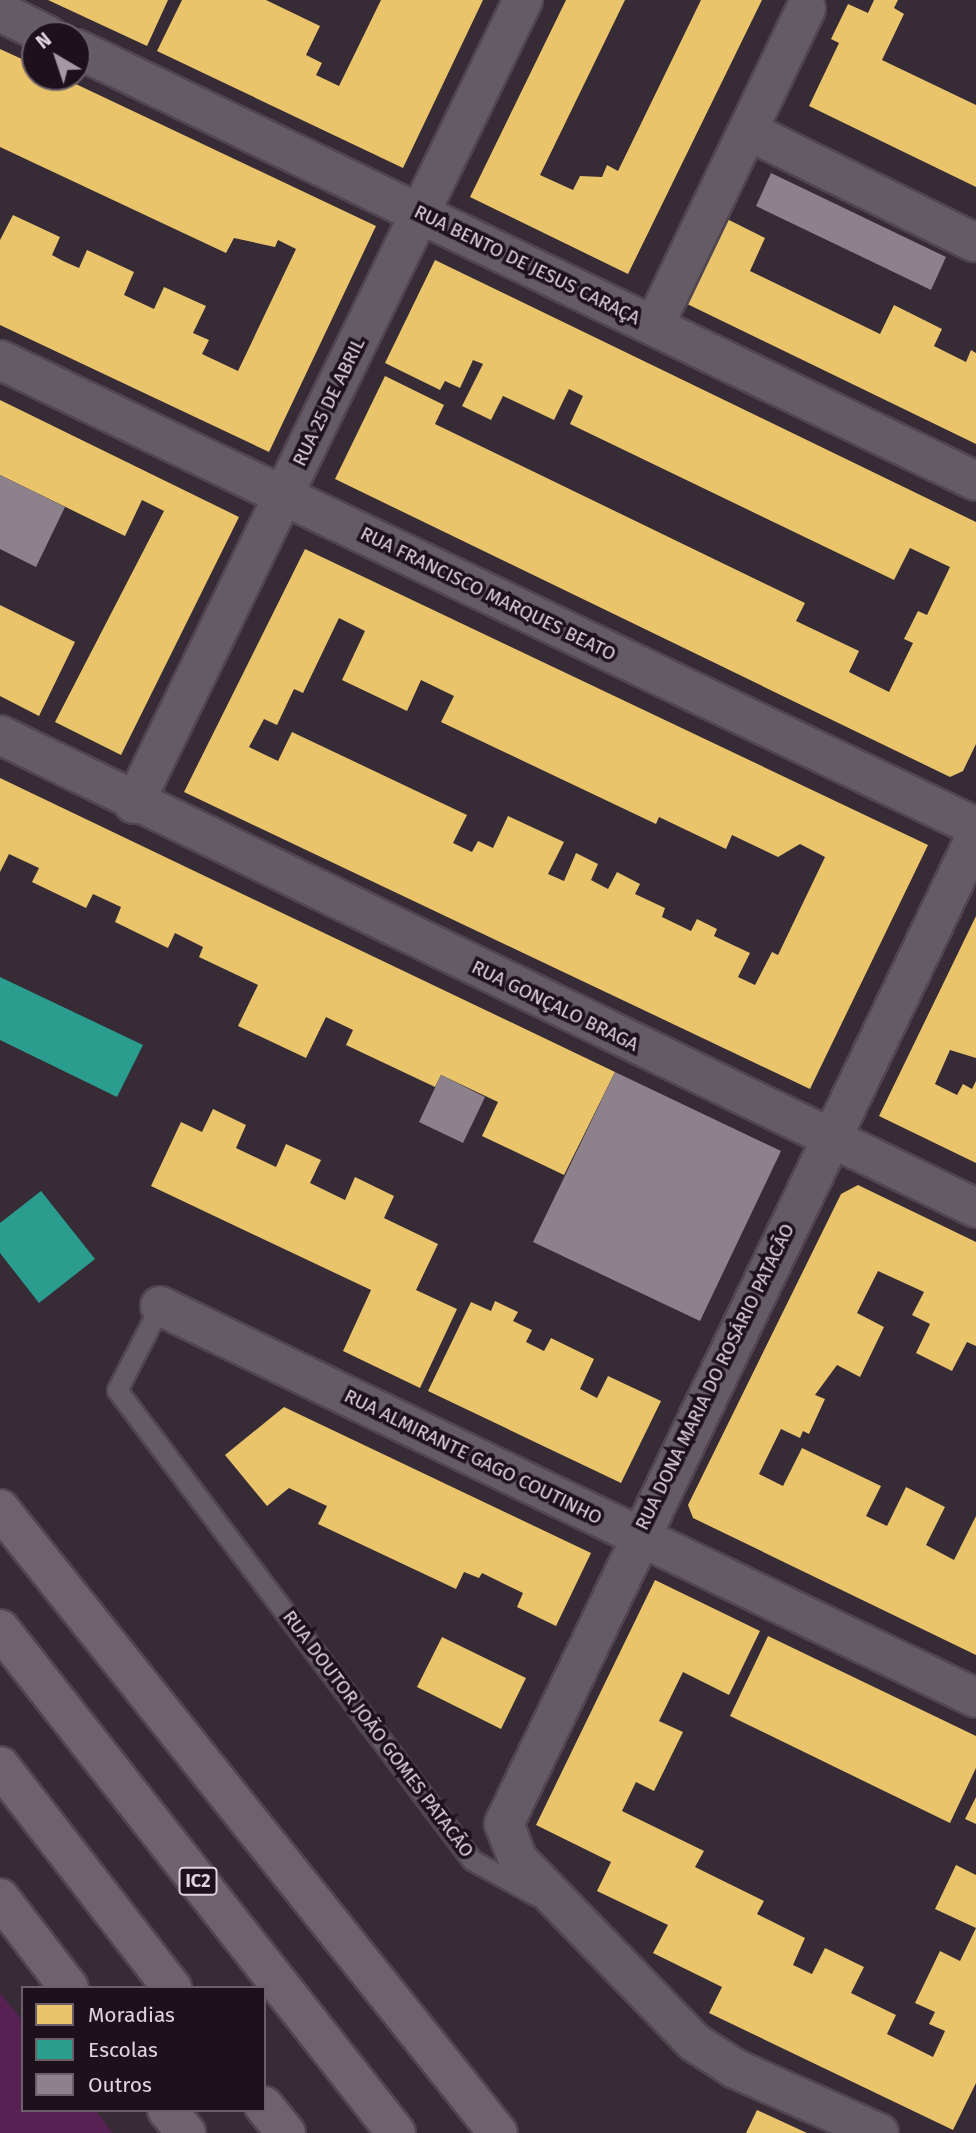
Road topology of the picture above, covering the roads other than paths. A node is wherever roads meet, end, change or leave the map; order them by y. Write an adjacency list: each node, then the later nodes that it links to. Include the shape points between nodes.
1 (523, 0): 7 (street, RUA 25 DE ABRIL)
2 (806, 9): 6 (street)
3 (0, 12): 4 (street)
4 (21, 22)
5 (91, 56): 7 (street, RUA BENTO DE JESUS CARAÇA)
6 (748, 131): 8 (street); 9 (street)
7 (420, 214): 9 (street, RUA BENTO DE JESUS CARAÇA); 12 (street, RUA 25 DE ABRIL)
8 (974, 242)
9 (654, 326): 11 (street, RUA BENTO DE JESUS CARAÇA)
10 (0, 360): 12 (street, RUA FRANCISCO MARQUES BEATO)
11 (976, 481)
12 (284, 496): 14 (street, RUA 25 DE ABRIL); 15 (street, RUA FRANCISCO MARQUES BEATO)
13 (0, 735): 14 (street, RUA GONÇALO BRAGA)
14 (134, 804): 17 (street, RUA GONÇALO BRAGA)
15 (976, 827)
16 (976, 836): 17 (street, RUA DONA MARIA DO ROSÁRIO PATACÃO)
17 (830, 1138): 18 (street, RUA GONÇALO BRAGA); 21 (street, RUA DONA MARIA DO ROSÁRIO PATACÃO)
18 (976, 1208)
19 (160, 1306): 21 (street, RUA ALMIRANTE GAGO COUTINHO); 26 (lane, RUA DOUTOR JOÃO GOMES PATACÃO, via 117,1390 471,1860)
20 (0, 1509): 34 (highway)
21 (638, 1536): 23 (street, RUA ALMIRANTE GAGO COUTINHO); 26 (street, RUA DONA MARIA DO ROSÁRIO PATACÃO, via 507,1809 509,1848)
22 (0, 1629): 33 (highway, IC2)
23 (976, 1698)
24 (0, 1766): 28 (highway)
25 (0, 1898): 27 (highway)
26 (562, 1910): 35 (street, RUA DOUTOR JOÃO GOMES PATACÃO, via 713,2056)
27 (67, 1986)
28 (170, 1986)
29 (266, 2108): 32 (highway)
30 (169, 2112): 31 (highway)
31 (186, 2133)
32 (286, 2133)
33 (396, 2133)
34 (498, 2133)
35 (879, 2133)

